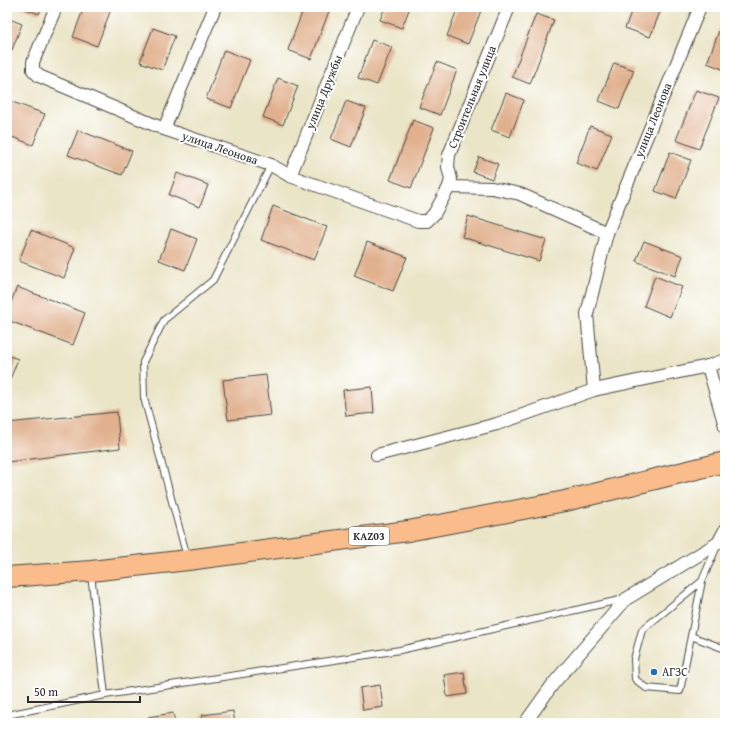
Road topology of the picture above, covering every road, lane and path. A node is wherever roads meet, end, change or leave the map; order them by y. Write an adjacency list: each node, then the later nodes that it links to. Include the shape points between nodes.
1 (56, 7): 6 (street, улица Леонова, via 33,62 33,70 39,76)
2 (215, 7): 6 (street)
3 (358, 7): 8 (street, улица Дружбы)
4 (509, 7): 9 (street, Строительная улица, via 449,155)
5 (700, 7): 10 (street, улица Леонова)
6 (164, 129): 7 (street, улица Леонова)
7 (271, 165): 8 (street, улица Леонова); 19 (lane, via 213,280 164,320 144,362 144,398)
8 (290, 176): 9 (street, улица Леонова, via 418,221 427,220 434,214)
9 (450, 187): 10 (street, via 492,188 520,194)
10 (607, 233): 13 (street, улица Леонова, via 587,314)
11 (725, 360): 12 (street)
12 (708, 366): 13 (street); 14 (street)
13 (594, 390): 15 (street, via 497,424)
14 (725, 426)
15 (377, 456)
16 (725, 462): 19 (highway, KАZ03, via 565,501 408,531)
17 (725, 530): 18 (street)
18 (718, 543): 22 (lane); 23 (street)
19 (188, 560): 20 (highway, KАZ03)
20 (91, 571): 21 (highway, KАZ03); 26 (lane)
21 (7, 577)
22 (702, 581): 24 (lane); 24 (lane, via 642,630 634,659 635,680 646,688 680,691)
23 (626, 599): 26 (lane, via 400,650); 28 (street, via 553,684)
24 (691, 636): 25 (lane)
25 (725, 649)
26 (105, 695): 27 (lane)
27 (7, 715)
28 (525, 723)

